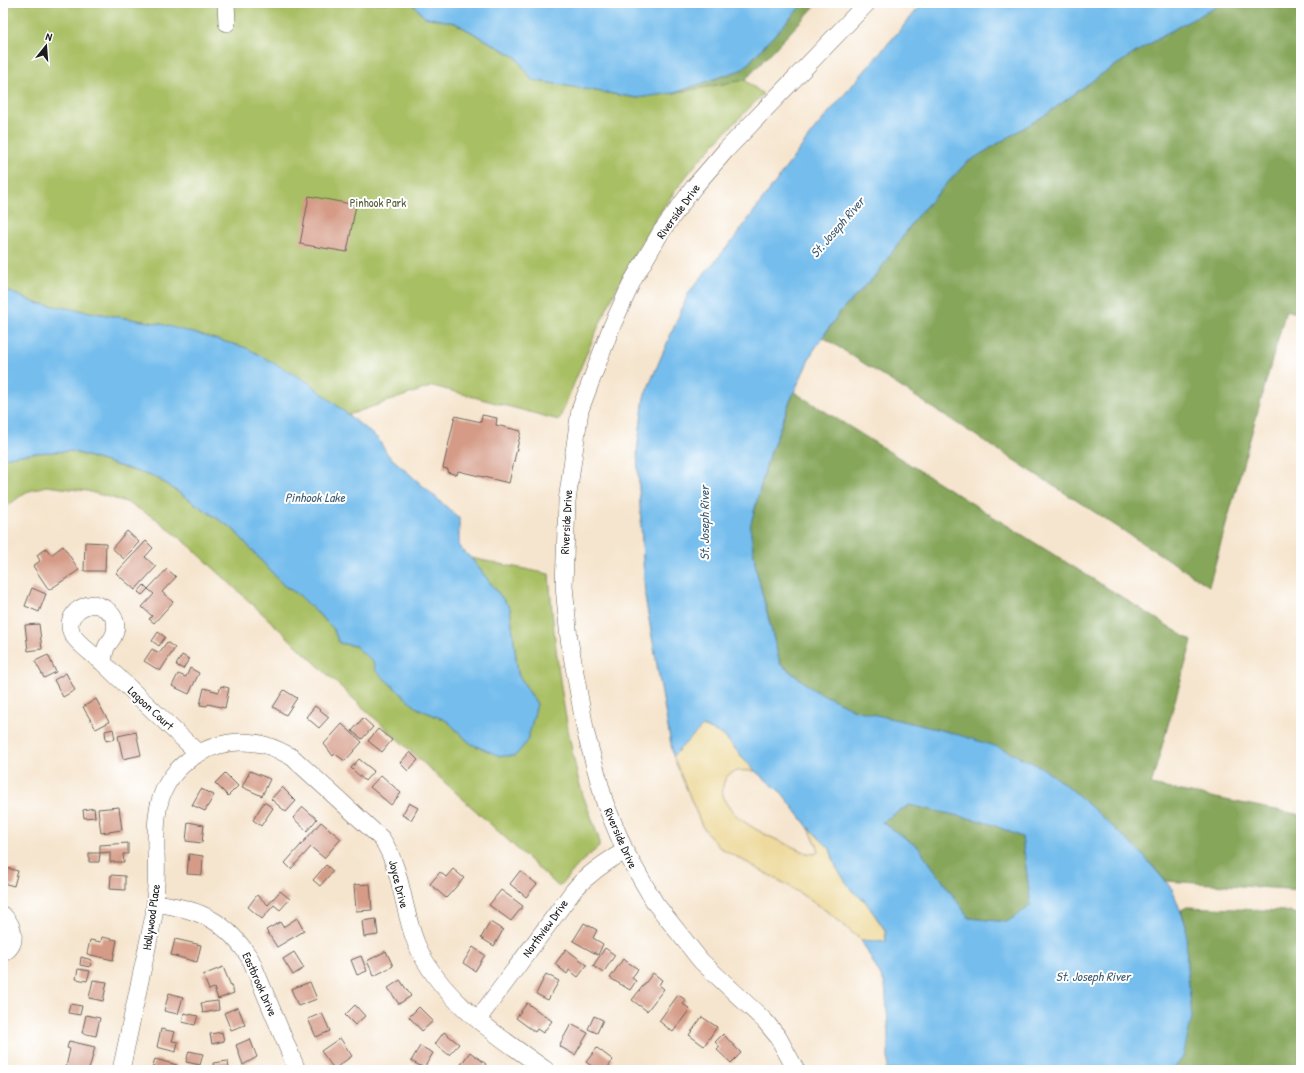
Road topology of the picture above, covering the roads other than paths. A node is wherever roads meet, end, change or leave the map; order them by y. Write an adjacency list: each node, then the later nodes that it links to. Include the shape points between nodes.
1 (226, 3): 3 (street)
2 (867, 3): 6 (street, Riverside Drive, via 726,150 694,187 661,232 633,280 610,328 580,410 571,462 565,528 564,586 568,632 586,734 605,803)
3 (227, 23)
4 (103, 663): 5 (street, Lagoon Court)
5 (198, 753): 7 (street, Hollywood Place, via 174,774 159,804 156,822); 10 (street, Joyce Drive, via 233,742 256,743 278,749 292,757 374,831 390,852 397,867 416,944 461,1007)
6 (625, 851): 10 (street, Northview Drive, via 587,875); 14 (street, Riverside Drive, via 655,903 678,934 715,974 765,1020 778,1037)
7 (155, 903): 11 (street, Hollywood Place); 12 (street, Eastbrook Drive, via 191,909 208,916 223,926 242,945 251,960)
8 (3, 915): 9 (street, via 10,922 14,932 12,942)
9 (3, 953)
10 (478, 1020): 13 (street, Joyce Drive)
11 (122, 1070)
12 (297, 1070)
13 (546, 1070)
14 (796, 1070)

